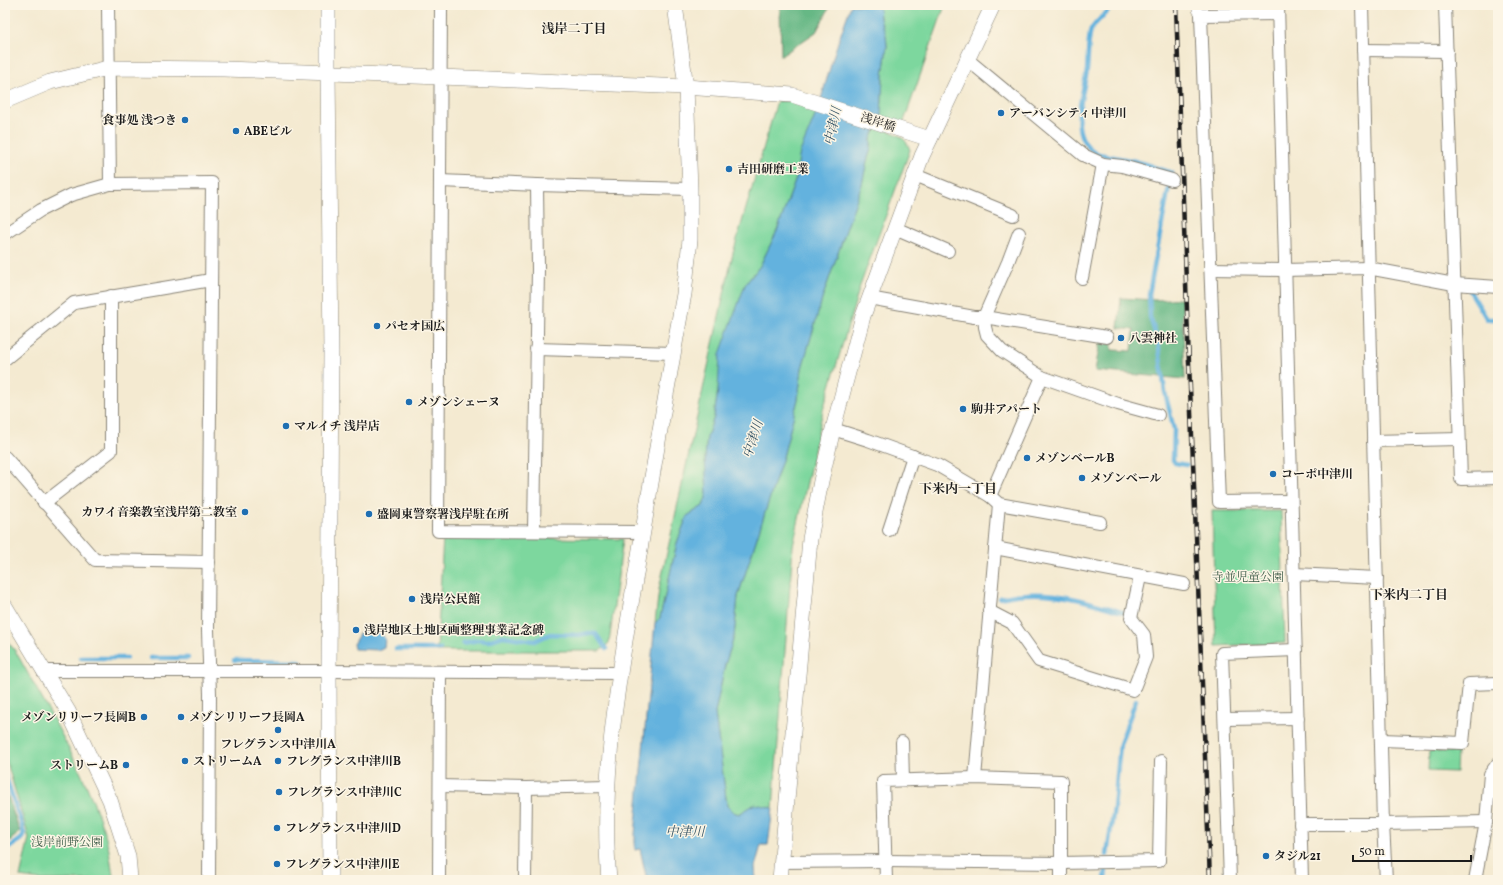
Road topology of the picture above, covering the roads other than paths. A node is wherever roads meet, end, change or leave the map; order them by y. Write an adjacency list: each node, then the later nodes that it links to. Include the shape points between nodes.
1 (108, 5): 13 (street)
2 (328, 5): 14 (street)
3 (441, 5): 15 (street)
4 (675, 5): 16 (street)
5 (993, 5): 12 (street)
6 (1362, 5): 10 (street)
7 (1445, 5): 11 (street)
8 (1278, 9): 9 (street); 33 (street)
9 (1199, 10): 32 (street)
10 (1363, 50): 11 (street); 31 (street)
11 (1447, 51): 36 (street)
12 (968, 60): 18 (street); 19 (street, via 1083,155)
13 (108, 68): 14 (street, 浅岸橋); 17 (street, 浅岸橋, via 50,82); 23 (street)
14 (328, 73): 15 (street, 浅岸橋); 70 (street, via 331,352)
15 (440, 77): 16 (street, 浅岸橋); 22 (street)
16 (686, 87): 18 (street, 浅岸橋, via 792,94); 25 (street)
17 (5, 100)
18 (923, 137): 20 (street)
19 (1103, 164): 21 (street, via 1122,166); 34 (street)
20 (915, 176): 26 (street); 27 (street)
21 (1172, 180)
22 (440, 181): 24 (street); 58 (street, via 438,531)
23 (110, 184): 28 (street, via 71,196 41,210); 35 (street, via 212,183)
24 (537, 185): 25 (street); 42 (street)
25 (690, 189): 43 (street, via 690,240 684,294)
26 (1013, 215)
27 (895, 228): 30 (street); 39 (street)
28 (5, 234)
29 (1019, 234): 40 (street)
30 (948, 251)
31 (1368, 268): 33 (street); 36 (street); 49 (street)
32 (1210, 269): 33 (street); 54 (street, via 1219,502)
33 (1284, 270): 54 (street)
34 (1082, 278)
35 (211, 280): 38 (street); 61 (street)
36 (1454, 284): 37 (street); 48 (street)
37 (1498, 287)
38 (111, 296): 44 (street, via 74,304); 55 (street, via 111,451)
39 (870, 298): 40 (street, via 974,318); 47 (street)
40 (984, 317): 41 (street); 45 (street, via 987,335 1002,351)
41 (1107, 337)
42 (536, 349): 43 (street); 58 (street)
43 (673, 353): 59 (street)
44 (5, 359)
45 (1042, 377): 46 (street, via 1118,404); 53 (street)
46 (1158, 414)
47 (833, 429): 50 (street); 90 (street, via 810,539)
48 (1459, 439): 49 (street); 52 (street, via 1461,479)
49 (1373, 441): 64 (street)
50 (913, 456): 53 (street, via 937,465); 57 (street)
51 (5, 457): 55 (street)
52 (1498, 478)
53 (994, 500): 56 (street); 60 (street)
54 (1291, 500): 62 (street)
55 (44, 503): 61 (street, via 95,560)
56 (1100, 522)
57 (889, 530)
58 (534, 532): 59 (street)
59 (643, 532): 73 (street)
60 (995, 548): 63 (street); 67 (street)
61 (208, 562): 71 (street)
62 (1294, 574): 64 (street); 68 (street)
63 (1140, 577): 65 (street); 67 (street, via 1131,618 1144,634 1146,657 1133,690 1039,661 1012,623)
64 (1377, 578): 77 (street)
65 (1184, 584)
66 (5, 606): 69 (street)
67 (989, 611): 81 (street)
68 (1296, 650): 75 (street); 76 (street, via 1222,653)
69 (44, 671): 71 (street); 92 (street, via 68,711 110,800 128,856)
70 (329, 671): 71 (street); 72 (street); 94 (street)
71 (208, 672): 93 (street)
72 (440, 672): 73 (street); 83 (street)
73 (620, 673): 84 (street)
74 (1498, 683): 77 (street, via 1469,684 1463,743)
75 (1298, 718): 76 (street); 87 (street)
76 (1224, 719): 101 (street)
77 (1382, 740): 88 (street)
78 (902, 742): 82 (street)
79 (1161, 761): 91 (street, via 1159,861)
80 (1498, 763): 86 (street, via 1490,774)
81 (975, 778): 82 (street); 91 (street, via 1061,781)
82 (903, 780): 89 (street, via 883,780)
83 (440, 786): 85 (street); 95 (street)
84 (608, 786): 85 (street); 97 (street)
85 (526, 788): 96 (street)
86 (1490, 818): 88 (street); 104 (street)
87 (1300, 824): 88 (street); 102 (street)
88 (1383, 824): 103 (street)
89 (886, 861): 90 (street); 91 (street); 99 (street)
90 (781, 862): 98 (street)
91 (1061, 863): 100 (street)
92 (130, 880)
93 (209, 880)
94 (330, 880)
95 (439, 880)
96 (525, 880)
97 (609, 880)
98 (780, 880)
99 (886, 880)
100 (1061, 880)
101 (1230, 880)
102 (1302, 880)
103 (1386, 880)
104 (1475, 880)

